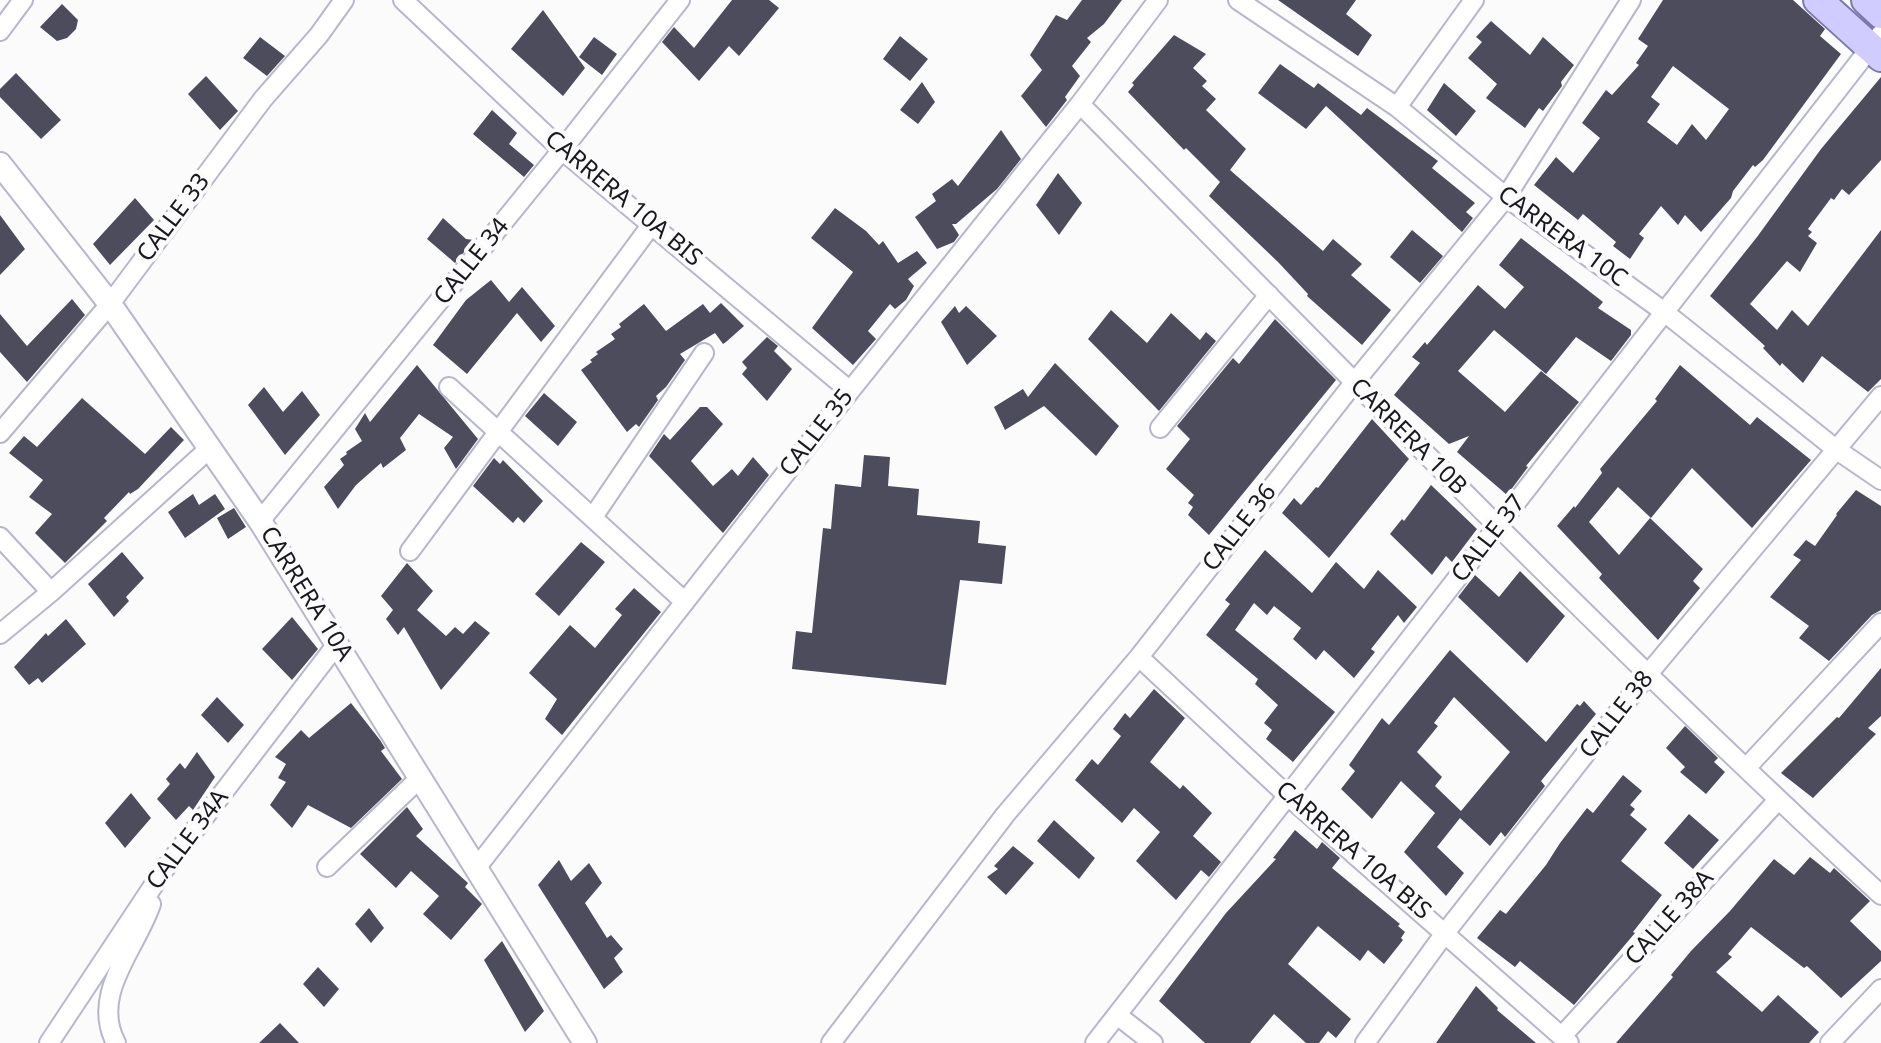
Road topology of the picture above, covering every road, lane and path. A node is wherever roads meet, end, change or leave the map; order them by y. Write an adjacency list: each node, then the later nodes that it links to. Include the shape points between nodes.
1 (23, 0): 12 (street)
2 (344, 0): 21 (street, CALLE 33)
3 (403, 0): 16 (street, CARRERA 10A BIS)
4 (680, 0): 16 (street, CALLE 34)
5 (1158, 0): 14 (street, CALLE 35)
6 (1238, 0): 15 (street, CARRERA 10C)
7 (1474, 0): 15 (street)
8 (1631, 0): 18 (street, CALLE 36)
9 (1818, 0): 13 (main road)
10 (1866, 0): 11 (main road)
11 (1881, 14)
12 (0, 31)
13 (1877, 46): 22 (street, CALLE 37)
14 (1080, 104): 20 (street, CARRERA 10B); 26 (street, CALLE 35)
15 (1397, 107): 18 (street, CARRERA 10C)
16 (562, 150): 19 (street, CARRERA 10A BIS); 35 (street, CALLE 34)
17 (0, 164): 21 (street, CARRERA 10A)
18 (1506, 197): 22 (street, CARRERA 10C); 24 (street, CALLE 36)
19 (652, 224): 26 (street, CARRERA 10A BIS); 29 (street)
20 (1269, 295): 24 (street, CARRERA 10B); 28 (street)
21 (110, 304): 30 (street, CALLE 33); 31 (street, CARRERA 10A)
22 (1663, 311): 32 (street, CARRERA 10C); 36 (street, CALLE 37)
23 (704, 353): 34 (street)
24 (1353, 384): 36 (street, CARRERA 10B); 44 (street, CALLE 36)
25 (449, 387): 29 (street)
26 (850, 391): 40 (street, CALLE 35)
27 (1881, 396): 32 (street, CALLE 38)
28 (1160, 428)
29 (499, 431): 34 (street); 38 (street)
30 (0, 433)
31 (210, 448): 35 (street, CARRERA 10A); 39 (street)
32 (1837, 450): 33 (street, CARRERA 10C); 45 (street, CALLE 38)
33 (1881, 480)
34 (593, 517): 40 (street)
35 (260, 521): 43 (street, CARRERA 10A)
36 (1499, 527): 45 (street, CARRERA 10B); 48 (street, CALLE 37)
37 (0, 537): 39 (street)
38 (410, 551)
39 (51, 592): 42 (street)
40 (685, 602): 51 (street, CALLE 35)
41 (1881, 623): 46 (street)
42 (0, 634)
43 (337, 644): 47 (street, CARRERA 10A); 52 (street, CALLE 34A)
44 (1139, 657): 48 (street, CARRERA 10A BIS); 61 (street, CALLE 36, via 1005,815)
45 (1648, 674): 46 (street, CARRERA 10B); 54 (street, CALLE 38)
46 (1747, 767): 49 (street, CARRERA 10B)
47 (421, 777): 50 (street); 51 (street, CARRERA 10A)
48 (1288, 796): 54 (street, CARRERA 10A BIS); 56 (street, CALLE 37)
49 (1778, 800): 53 (street, CARRERA 10B); 57 (street, CALLE 38A)
50 (327, 867)
51 (477, 867): 60 (street, CARRERA 10A)
52 (163, 871): 58 (street, CALLE 34A); 59 (street, via 112,985 108,1022)
53 (1881, 895)
54 (1445, 933): 57 (street, CARRERA 10A BIS); 64 (street, CALLE 38)
55 (1881, 989): 65 (street)
56 (1117, 1015): 62 (street, CALLE 37); 63 (street)
57 (1565, 1040)
58 (49, 1043)
59 (116, 1043)
60 (585, 1043)
61 (831, 1043)
62 (1095, 1043)
63 (1153, 1043)
64 (1365, 1043)
65 (1830, 1043)

